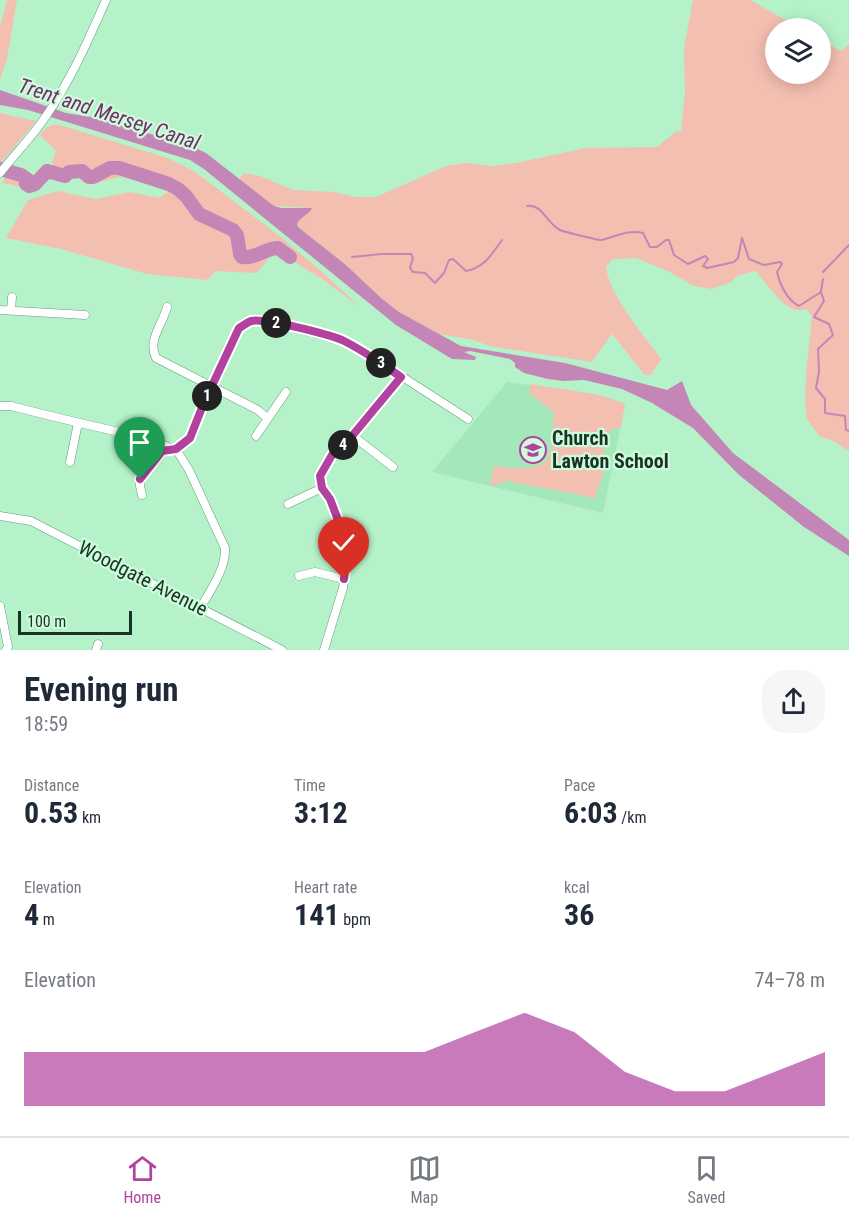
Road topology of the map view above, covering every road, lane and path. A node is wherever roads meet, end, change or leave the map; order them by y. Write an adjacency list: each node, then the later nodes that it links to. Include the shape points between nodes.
1 (106, 0): 2 (street, via 85,50 53,105)
2 (0, 173)
3 (12, 297): 6 (street)
4 (167, 307): 9 (street, via 153,352)
5 (0, 310): 6 (street)
6 (11, 310): 7 (street)
7 (85, 315)
8 (401, 377): 9 (street, via 341,340 267,321 250,321 239,328); 13 (street); 16 (street)
9 (211, 387): 12 (street); 17 (street, via 190,438)
10 (286, 392): 12 (street)
11 (0, 406): 14 (street)
12 (267, 418): 15 (street)
13 (468, 419)
14 (78, 423): 17 (street, via 158,441); 18 (street)
15 (256, 436)
16 (352, 436): 19 (street); 20 (street, via 324,467 320,476)
17 (173, 449): 21 (street, via 162,451 143,473); 27 (street, via 189,470 225,548 225,561)
18 (70, 462)
19 (393, 467)
20 (322, 488): 22 (street); 25 (street, via 343,533)
21 (142, 495)
22 (288, 504)
23 (0, 516): 27 (street, Woodgate Avenue, via 31,520)
24 (299, 576): 25 (street, via 315,572)
25 (344, 579): 30 (street)
26 (0, 606): 28 (street)
27 (201, 607): 29 (street, Woodgate Avenue)
28 (6, 650)
29 (282, 650)
30 (324, 650)

